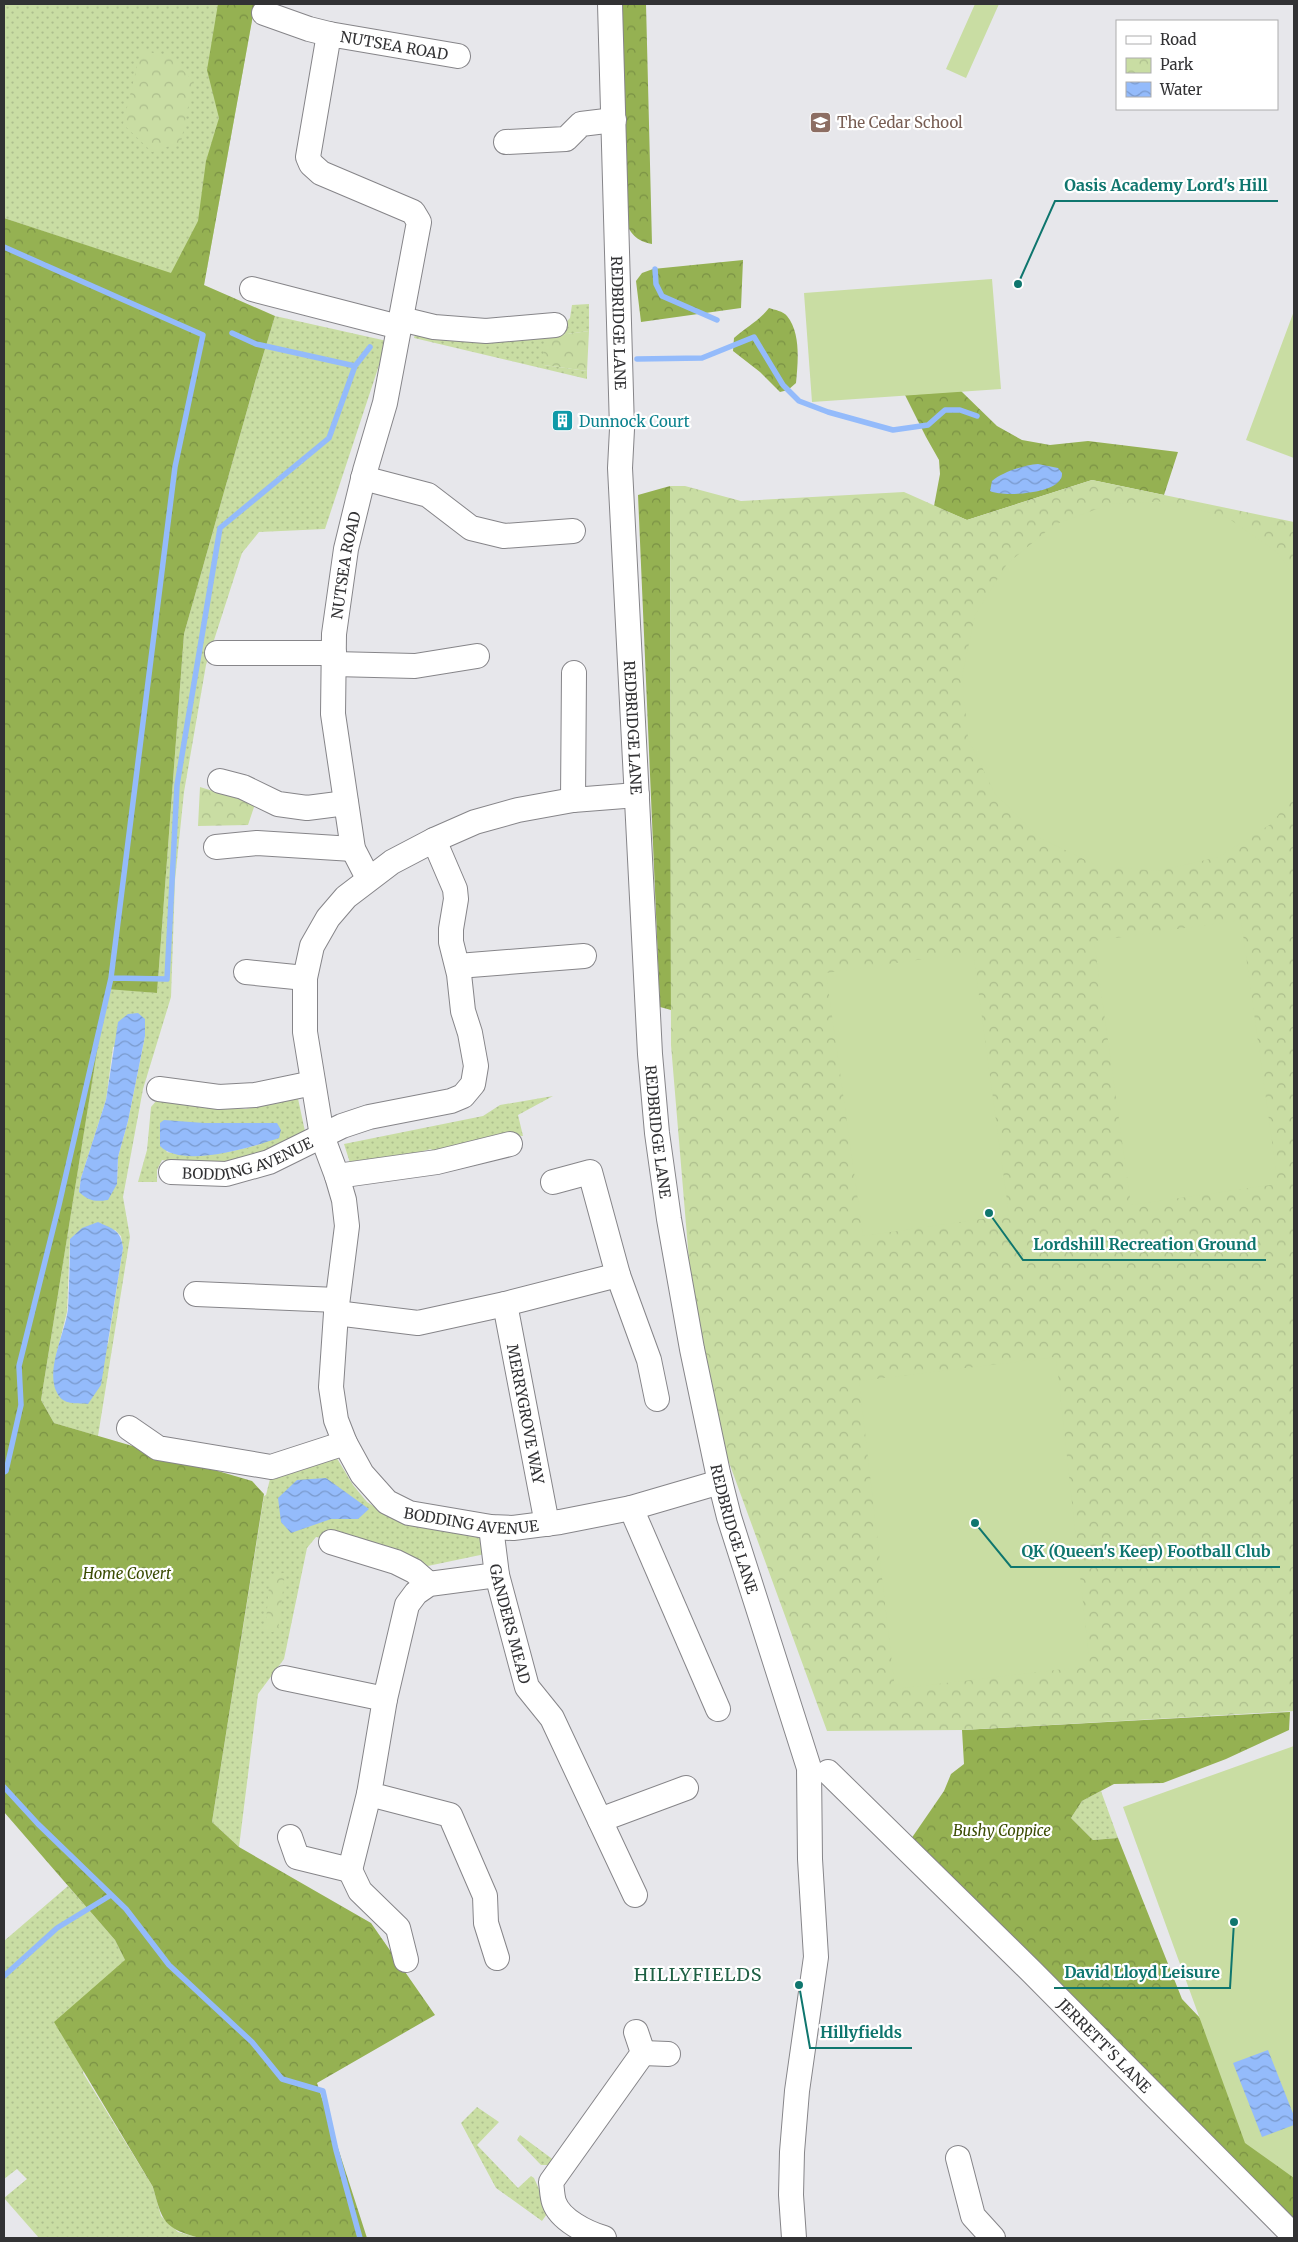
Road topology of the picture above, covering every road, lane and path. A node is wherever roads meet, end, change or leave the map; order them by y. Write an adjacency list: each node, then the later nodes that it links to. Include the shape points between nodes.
1 (610, 4): 5 (street, REDBRIDGE LANE)
2 (264, 13): 3 (street, NUTSEA ROAD)
3 (329, 34): 4 (street, NUTSEA ROAD); 8 (street, NUTSEA ROAD, via 308,157 320,173 413,212 419,222)
4 (458, 56)
5 (614, 120): 6 (street, via 582,124 566,139); 17 (street, REDBRIDGE LANE, via 622,429 620,468)
6 (506, 142)
7 (252, 289): 8 (street)
8 (400, 323): 9 (street, via 486,331); 10 (street, NUTSEA ROAD, via 385,403)
9 (555, 325)
10 (363, 478): 11 (street, via 428,496 471,528 504,536); 14 (street, NUTSEA ROAD, via 346,549 334,634)
11 (573, 531)
12 (217, 653): 14 (street)
13 (477, 656): 14 (street, via 415,666)
14 (334, 658): 19 (street, NUTSEA ROAD, via 333,714)
15 (574, 673): 18 (street)
16 (220, 781): 19 (street, via 243,787 278,804 306,808)
17 (637, 795): 18 (street, BODDING AVENUE); 42 (street, REDBRIDGE LANE, via 657,1133 692,1349)
18 (573, 800): 20 (street, BODDING AVENUE, via 492,817)
19 (346, 803): 22 (street, NUTSEA ROAD)
20 (434, 840): 23 (street, BODDING AVENUE); 25 (street, via 455,888 451,928)
21 (216, 847): 22 (street, via 257,843)
22 (353, 849): 23 (street, NUTSEA ROAD)
23 (368, 878): 27 (street, BODDING AVENUE, via 328,918 312,946)
24 (584, 956): 25 (street)
25 (458, 966): 30 (street, via 463,1011 476,1066 473,1084 463,1096 451,1101 368,1117)
26 (246, 972): 27 (street)
27 (305, 978): 28 (street, BODDING AVENUE, via 305,1032)
28 (313, 1083): 29 (street, via 255,1095 219,1096); 30 (street, BODDING AVENUE)
29 (158, 1089)
30 (322, 1136): 32 (street, BODDING AVENUE, via 269,1162 226,1174); 33 (street, BODDING AVENUE)
31 (510, 1144): 33 (street, via 438,1162)
32 (171, 1172)
33 (337, 1176): 38 (street, BODDING AVENUE, via 347,1226)
34 (553, 1182): 35 (street, via 590,1172)
35 (618, 1275): 37 (street); 39 (street, via 648,1360)
36 (196, 1294): 38 (street)
37 (505, 1304): 38 (street, via 418,1323); 44 (street, MERRYGROVE WAY)
38 (336, 1306): 41 (street, BODDING AVENUE, via 331,1387 336,1420)
39 (657, 1398)
40 (129, 1428): 41 (street, via 158,1448 271,1468)
41 (345, 1443): 45 (street, BODDING AVENUE, via 362,1474 387,1502 409,1513)
42 (720, 1482): 43 (street, BODDING AVENUE); 66 (street, REDBRIDGE LANE, via 809,1768 816,1957 792,2152)
43 (631, 1508): 44 (street, BODDING AVENUE); 51 (street)
44 (548, 1524): 45 (street, BODDING AVENUE)
45 (491, 1527): 47 (street, GANDERS MEAD)
46 (331, 1542): 48 (street, via 396,1562)
47 (497, 1574): 48 (street); 55 (street, GANDERS MEAD, via 527,1687 552,1718)
48 (429, 1584): 50 (street, via 416,1592 407,1605)
49 (284, 1678): 50 (street)
50 (385, 1699): 54 (street)
51 (718, 1709)
52 (828, 1772): 64 (street, JERRETT'S LANE)
53 (686, 1788): 55 (street)
54 (369, 1794): 57 (street); 59 (street, via 450,1815 485,1896 486,1923)
55 (600, 1820): 58 (street, GANDERS MEAD)
56 (290, 1837): 57 (street, via 297,1858)
57 (350, 1870): 60 (street, via 360,1890 398,1928)
58 (635, 1895)
59 (496, 1958)
60 (406, 1960)
61 (668, 2054): 65 (street, via 640,2042 551,2182 554,2202 573,2225)
62 (958, 2158): 63 (street, via 973,2216)
63 (982, 2235)
64 (1294, 2236)
65 (604, 2238)
66 (794, 2238)

